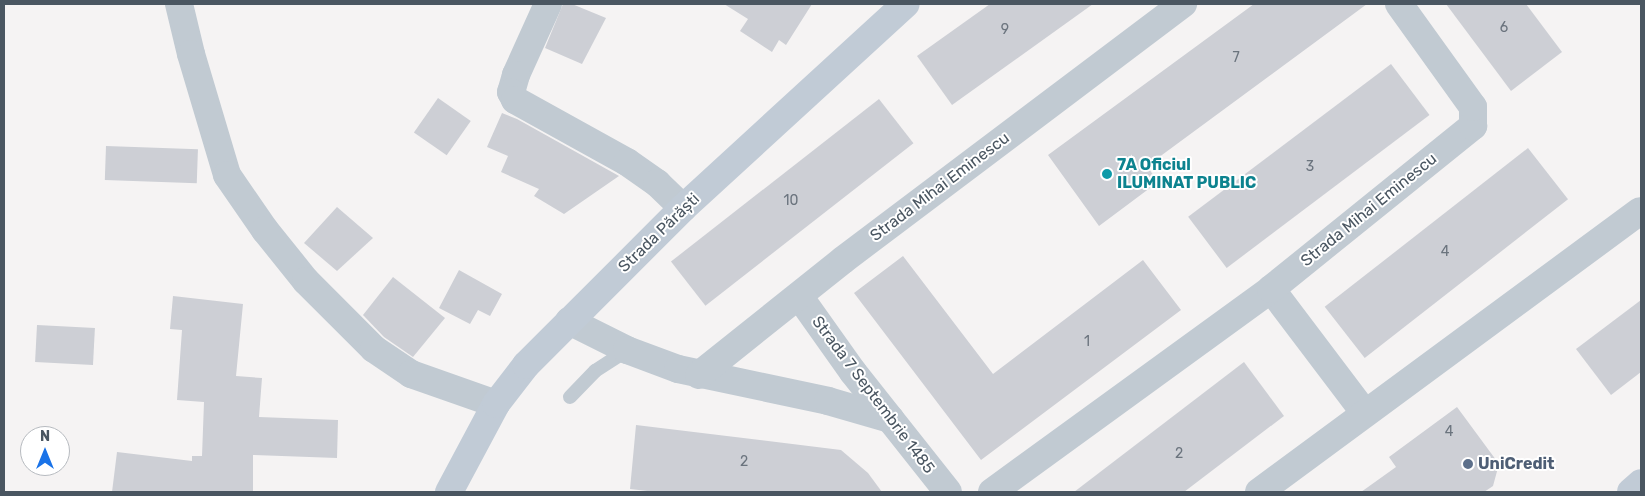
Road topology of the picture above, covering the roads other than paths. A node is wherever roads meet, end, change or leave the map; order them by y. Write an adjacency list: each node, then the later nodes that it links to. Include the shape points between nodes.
1 (179, 4): 14 (street, via 227,175 265,230 306,281 374,349 411,374)
2 (548, 4): 6 (street, via 516,75 512,92 515,100 627,162 657,183)
3 (906, 4): 6 (street, Strada Părăști)
4 (1183, 4): 9 (street, Strada Mihai Eminescu)
5 (1399, 4): 8 (street, Strada Mihai Eminescu, via 1473,107 1473,126)
6 (683, 208): 10 (street, Strada Părăști)
7 (1640, 211): 15 (street)
8 (1271, 289): 15 (street); 20 (street)
9 (799, 296): 12 (street, Strada Mihai Eminescu); 16 (street, Strada 7 Septembrie 1485)
10 (569, 322): 11 (street); 14 (street, Strada Părăști, via 526,365)
11 (626, 350): 12 (street); 13 (lane, via 595,371)
12 (699, 375): 16 (street, via 828,401)
13 (570, 397)
14 (496, 404): 18 (street, Strada Părăști)
15 (1364, 412): 21 (street)
16 (890, 419): 19 (street, Strada 7 Septembrie 1485)
17 (1641, 483): 22 (street)
18 (449, 492)
19 (948, 492)
20 (992, 492)
21 (1260, 492)
22 (1631, 492)

